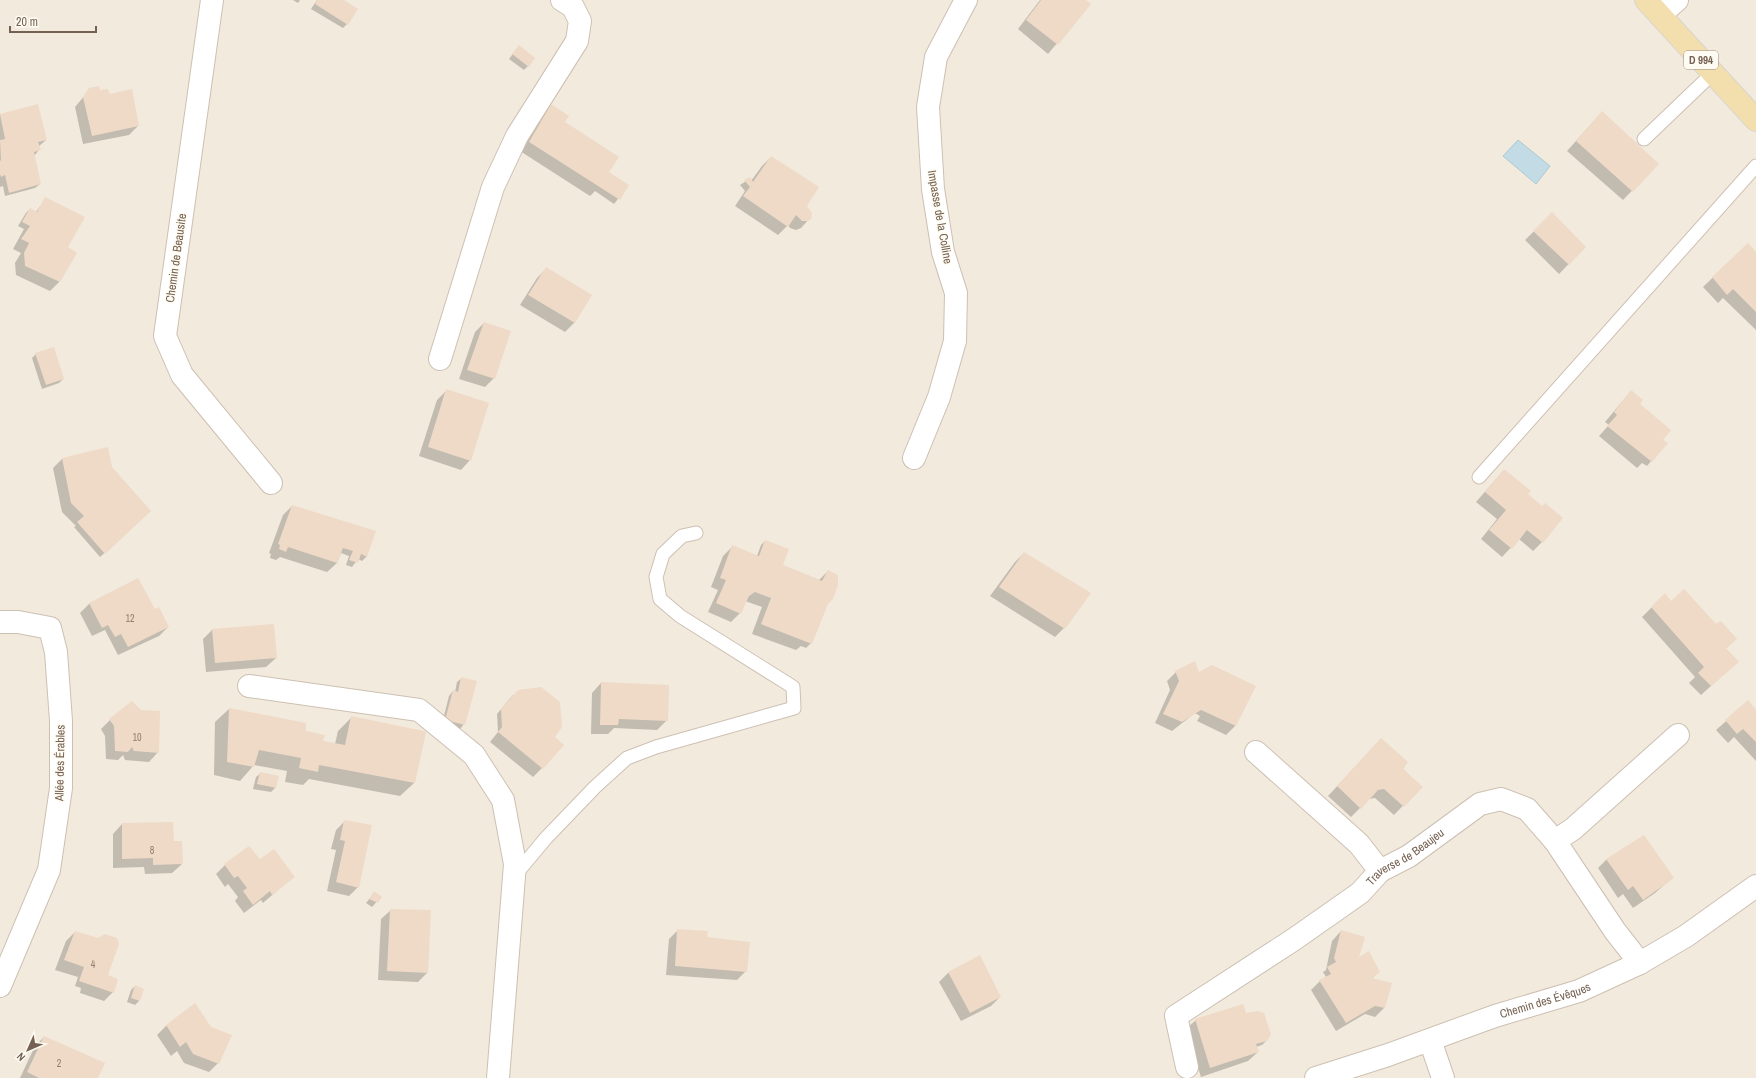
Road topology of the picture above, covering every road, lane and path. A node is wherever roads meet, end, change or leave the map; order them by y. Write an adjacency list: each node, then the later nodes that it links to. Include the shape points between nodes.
1 (212, 0): 13 (street, Chemin de Beausite, via 165,336 182,375)
2 (562, 0): 10 (street, via 573,7 580,21 577,41 517,136 493,186)
3 (966, 0): 11 (street, Impasse de la Colline, via 936,57 928,107 933,189 943,252 956,293 955,341 939,398)
4 (1677, 0): 5 (street)
5 (1653, 8): 6 (main road, D 994)
6 (1713, 73): 7 (main road, D 994); 8 (lane)
7 (1756, 120)
8 (1644, 139)
9 (1756, 166): 12 (lane)
10 (440, 359)
11 (914, 458)
12 (1480, 477)
13 (271, 483)
14 (696, 533): 21 (lane, via 682,536 663,554 656,577 660,599 680,616 793,687 794,708 656,747 627,758 546,838)
15 (0, 622): 24 (street, Allée des Érables, via 18,622 50,628 56,652 61,721 61,788 49,870)
16 (249, 686): 21 (street, via 419,710 474,755 503,800 515,864)
17 (1678, 734): 19 (street)
18 (1256, 752): 20 (street, via 1359,844)
19 (1556, 842): 20 (street, Traverse de Beaujeu, via 1528,809 1501,799 1480,804 1409,856); 23 (street, Traverse de Beaujeu, via 1615,931)
20 (1380, 871): 26 (street, Traverse de Beaujeu, via 1360,893 1176,1016)
21 (514, 876): 27 (street)
22 (1756, 886): 23 (street, Chemin des Évêques, via 1686,936)
23 (1640, 963): 25 (street, Chemin des Évêques, via 1579,991 1495,1016)
24 (0, 986)
25 (1430, 1040): 28 (street, Chemin des Évêques); 29 (street)
26 (1187, 1067)
27 (498, 1078)
28 (1316, 1078)
29 (1442, 1078)

